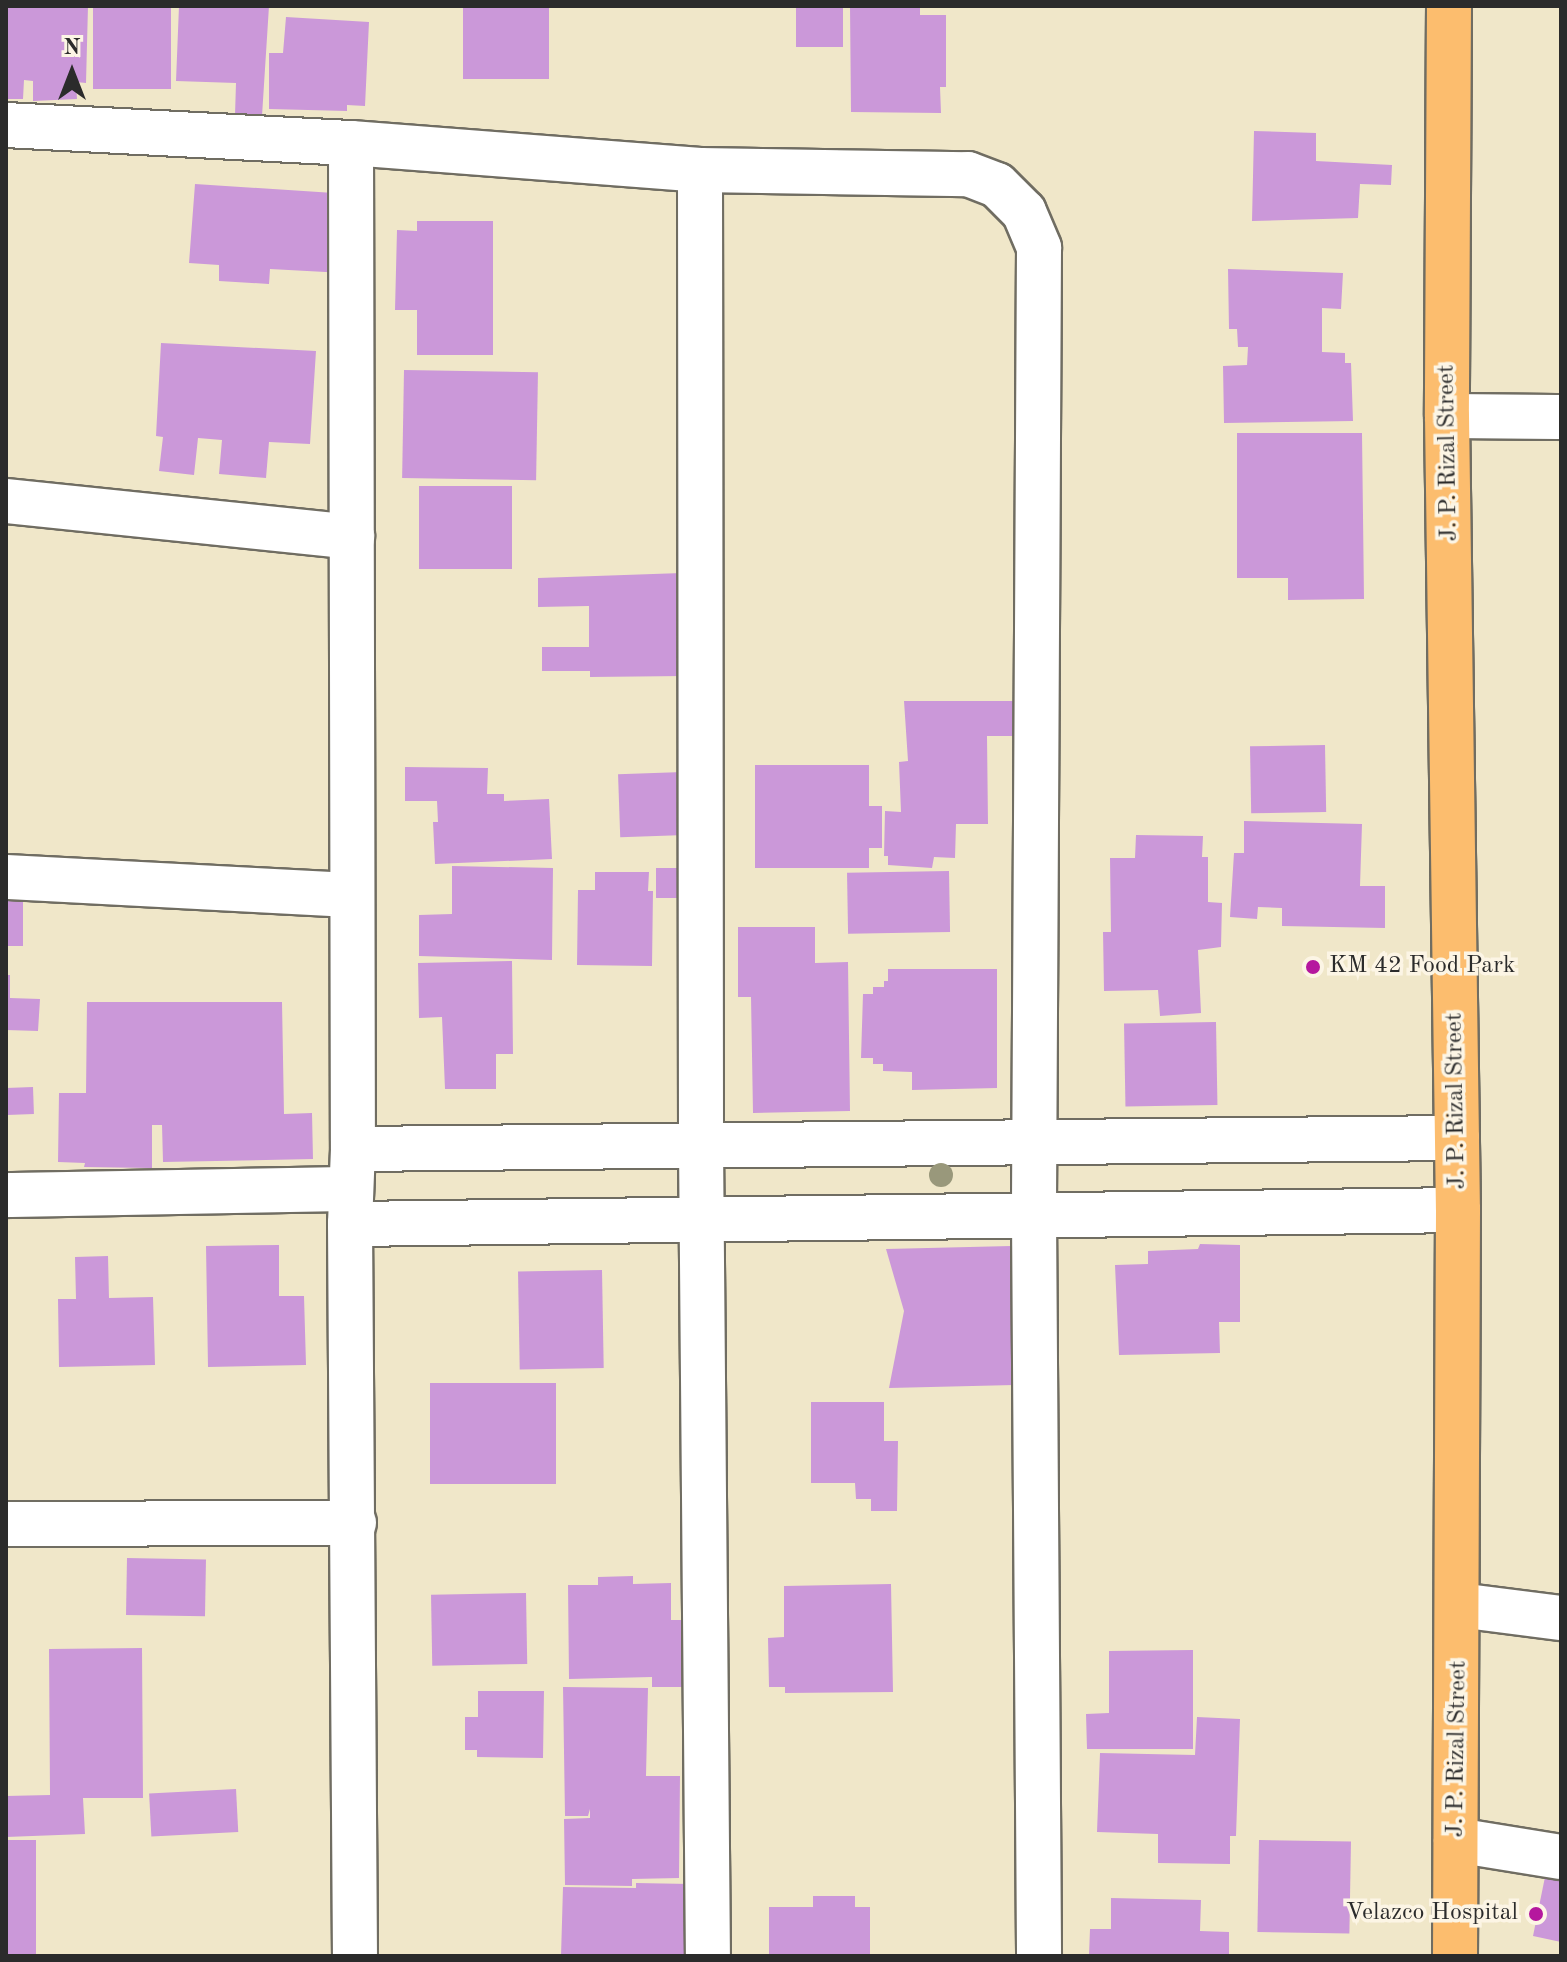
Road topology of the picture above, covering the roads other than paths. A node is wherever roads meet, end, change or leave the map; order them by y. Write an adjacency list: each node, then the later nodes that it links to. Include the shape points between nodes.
1 (1449, 6): 5 (main road, J. P. Rizal Street)
2 (6, 125): 3 (street)
3 (351, 143): 4 (street); 8 (street)
4 (700, 170): 12 (street, via 968,174 997,185 1024,212 1039,248); 13 (street)
5 (1447, 416): 6 (street); 11 (main road, J. P. Rizal Street)
6 (1561, 417)
7 (6, 501): 8 (street)
8 (352, 537): 10 (street)
9 (6, 877): 10 (street)
10 (352, 895): 14 (street)
11 (1457, 1138): 12 (street); 16 (main road, J. P. Rizal Street)
12 (1036, 1142): 13 (street); 17 (street)
13 (701, 1145): 14 (street); 18 (street)
14 (351, 1187): 15 (street); 18 (street); 19 (street)
15 (6, 1195)
16 (1458, 1210): 17 (street); 21 (main road, J. P. Rizal Street)
17 (1034, 1215): 18 (street); 27 (street)
18 (703, 1219): 26 (street)
19 (354, 1523): 20 (street); 25 (street)
20 (6, 1524)
21 (1459, 1605): 22 (street); 23 (main road, J. P. Rizal Street)
22 (1561, 1618)
23 (1456, 1840): 24 (street); 28 (main road, J. P. Rizal Street)
24 (1561, 1857)
25 (355, 1956)
26 (708, 1956)
27 (1039, 1956)
28 (1455, 1956)

